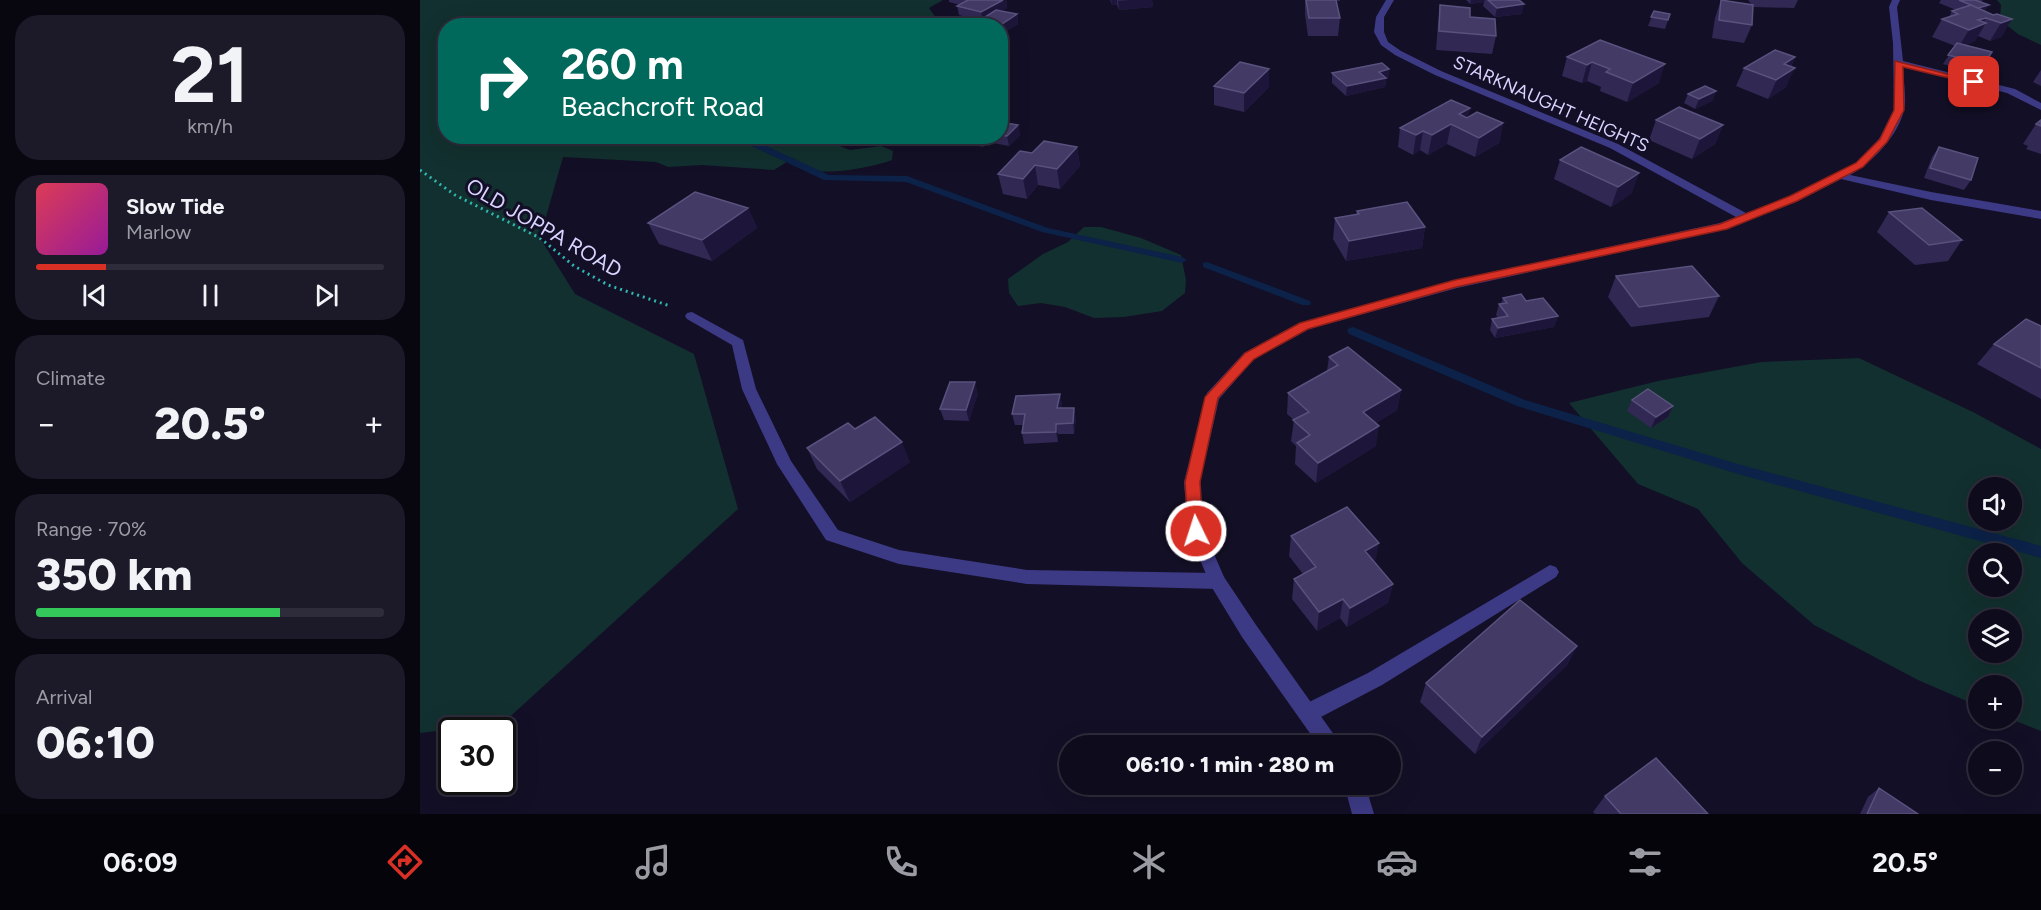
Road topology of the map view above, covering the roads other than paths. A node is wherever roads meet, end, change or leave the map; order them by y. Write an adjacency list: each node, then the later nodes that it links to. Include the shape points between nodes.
1 (1390, 0): 7 (street, STARKNAUGHT HEIGHTS, via 1380,16 1379,33 1384,43 1398,53 1614,146)
2 (1896, 0): 3 (street, via 1893,7)
3 (1898, 63): 4 (street, via 2011,91); 5 (street, via 1899,110 1884,140 1860,165)
4 (2041, 107)
5 (1841, 176): 6 (street); 7 (street)
6 (2041, 215)
7 (1746, 218): 10 (street, via 1455,284 1304,326 1249,356 1212,397 1192,482 1196,531)
8 (692, 316): 10 (street, via 738,343 749,389 785,464 832,535 899,556 1027,577)
9 (1550, 572): 11 (street, via 1375,680)
10 (1217, 581): 11 (street)
11 (1310, 712): 12 (street)
12 (1325, 735)
13 (1357, 795): 14 (street)
14 (1363, 814)

